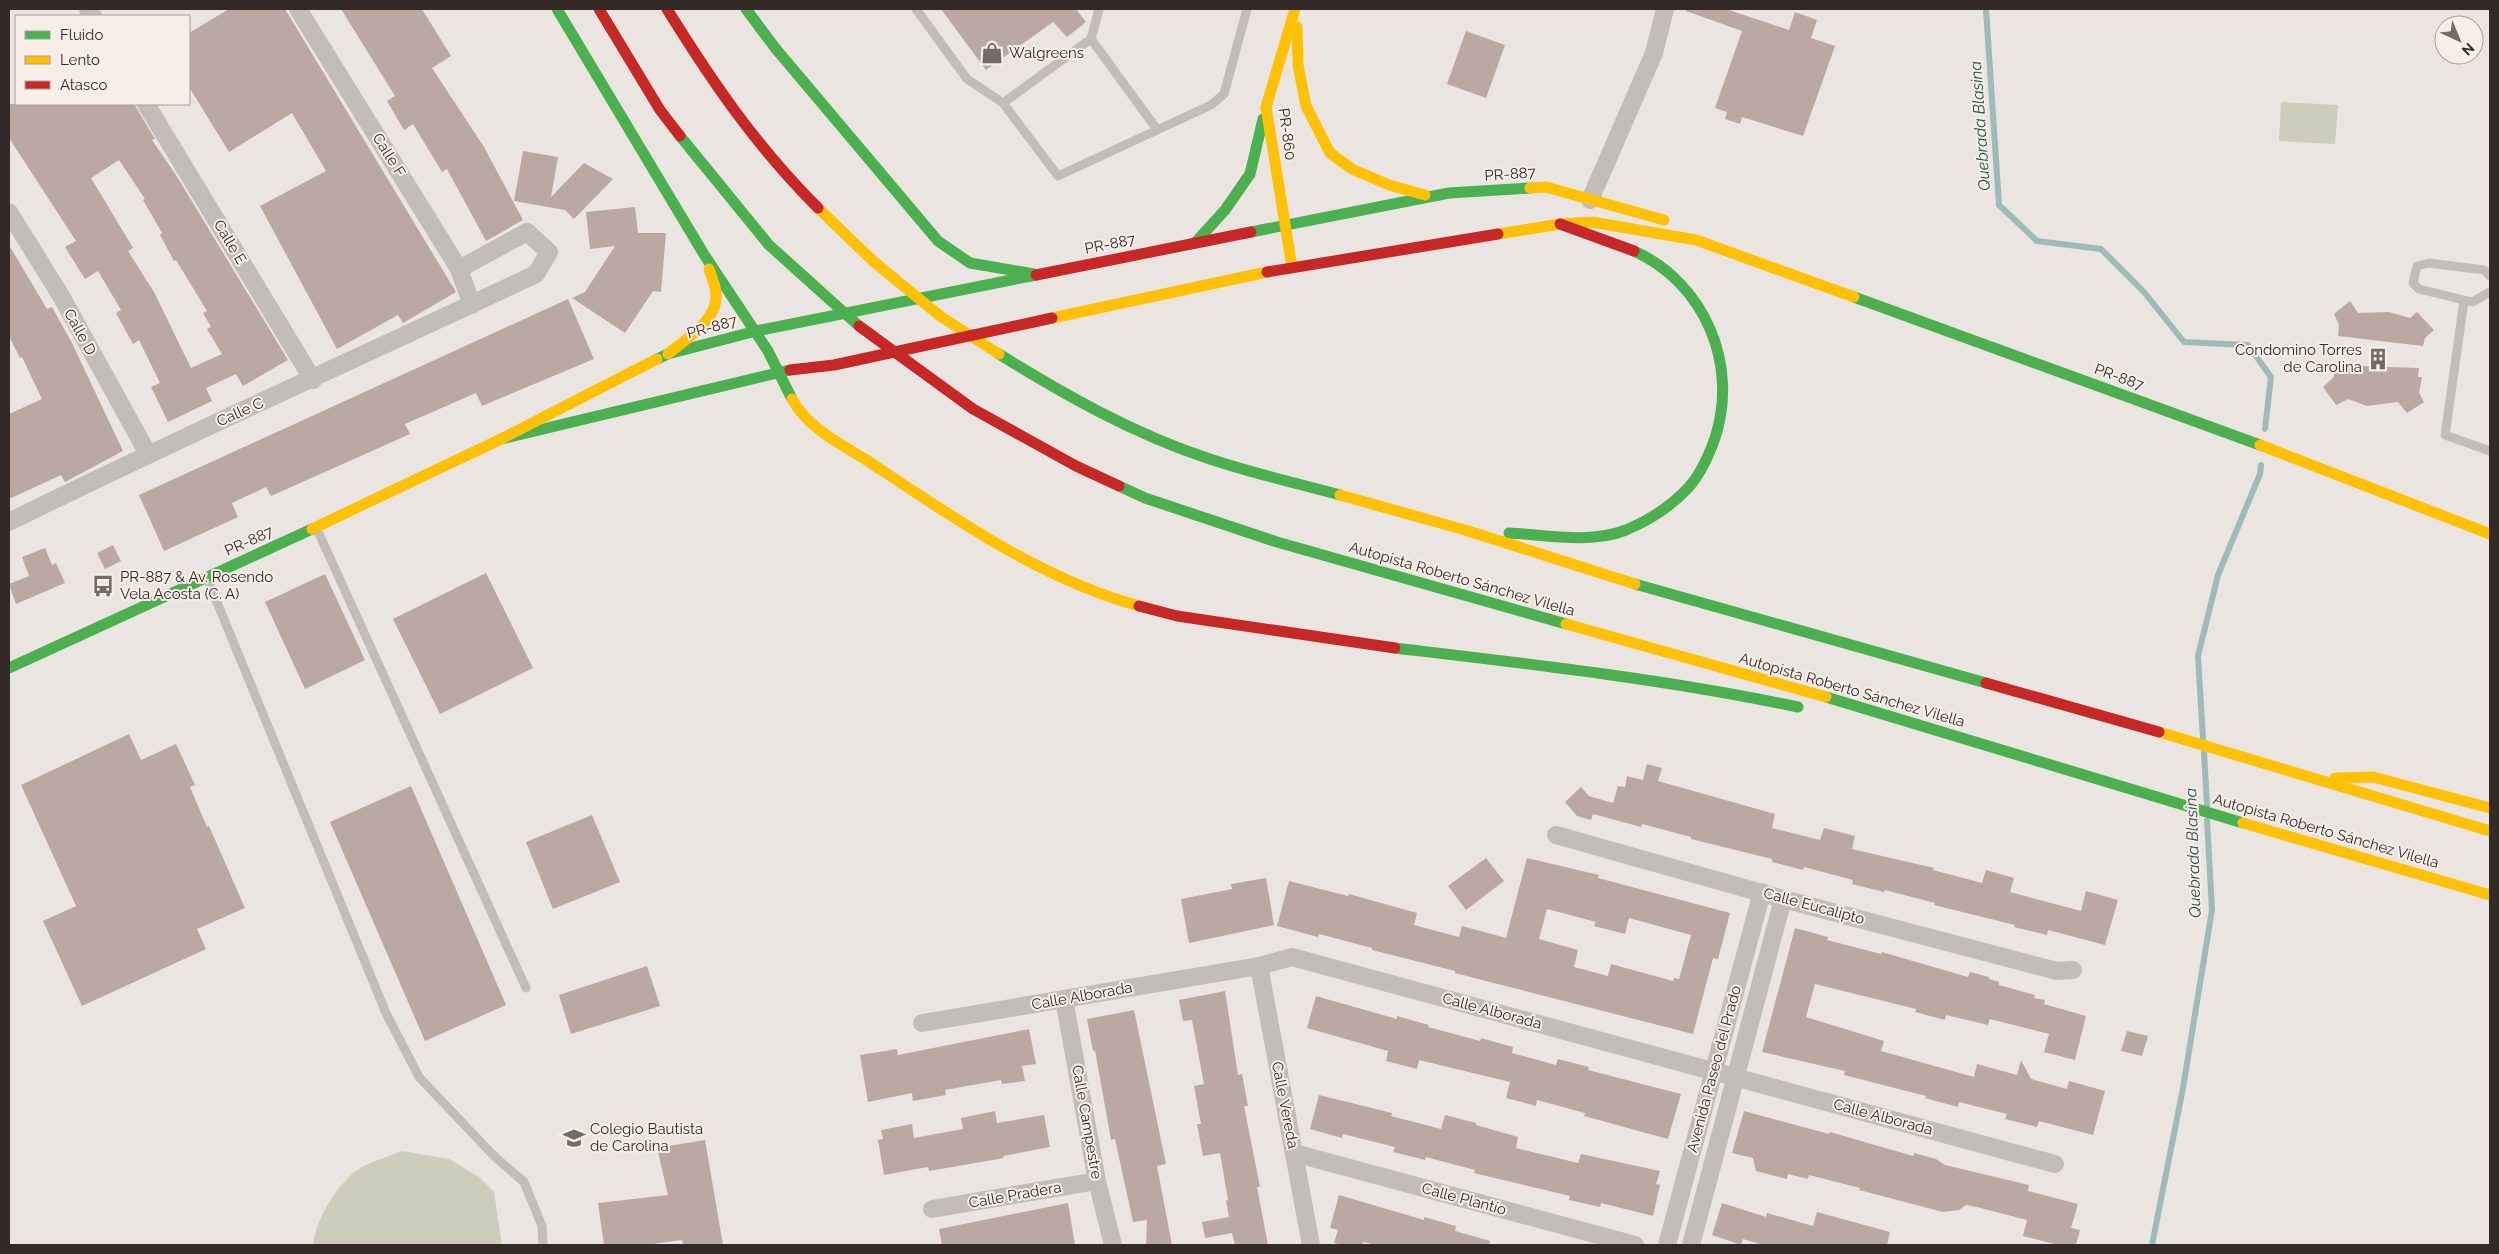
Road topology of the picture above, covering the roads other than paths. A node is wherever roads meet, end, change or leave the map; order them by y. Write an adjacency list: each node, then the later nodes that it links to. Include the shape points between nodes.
1 (298, 9): 25 (street, Calle F)
2 (557, 9): 23 (main road)
3 (599, 9): 46 (main road, Autopista Roberto Sánchez Vilella, via 660,110 769,244 813,287 867,333 973,409 1076,466 1185,513 1286,544)
4 (667, 9): 40 (main road, via 746,129 788,178 838,229 940,316 1055,389 1140,431 1207,458)
5 (746, 9): 26 (main road, via 938,241 970,263)
6 (916, 9): 12 (lane, via 968,79)
7 (1099, 9): 11 (lane)
8 (1247, 9): 15 (lane, via 1224,94 1211,105)
9 (1296, 9): 14 (main road, PR-860 / PR-860); 16 (main road, via 1298,65 1306,106 1330,153 1352,169 1389,185)
10 (1665, 9): 17 (street, via 1654,53)
11 (1092, 39): 12 (lane); 15 (lane)
12 (1003, 103): 15 (lane, via 1058,176)
13 (147, 105): 34 (street, Calle E)
14 (1266, 107): 20 (main road, PR-860 / PR-860); 21 (main road, via 1250,174 1225,210)
15 (1156, 128)
16 (1430, 197): 17 (main road, PR-887, via 1546,187); 20 (main road, PR-887)
17 (1590, 200): 22 (main road, PR-887, via 1678,224)
18 (9, 212): 37 (street, Calle D, via 61,296)
19 (1560, 224): 22 (main road, PR-887, via 1592,222 1696,240); 24 (main road, PR-887); 40 (main road, via 1613,241 1643,255 1665,268 1692,295 1704,312 1720,352 1725,389 1719,431 1702,468 1683,493 1647,520 1624,530 1558,538)
20 (1286, 225): 21 (main road, PR-887); 24 (main road, PR-860 / PR-860)
21 (1195, 243): 26 (main road, PR-887)
22 (1736, 254): 41 (main road, PR-887, via 2210,426)
23 (704, 256): 31 (main road); 32 (main road, via 717,293 716,306 711,315)
24 (1292, 267): 33 (main road, PR-887, via 834,365)
25 (459, 269): 30 (street, Calle F); 30 (street, Calle C, via 527,232 549,252 536,274)
26 (1034, 274): 31 (main road, PR-887)
27 (2490, 276): 29 (lane, via 2484,270 2429,263 2417,266 2413,283 2419,289)
28 (2490, 292): 29 (lane, via 2472,302)
29 (2464, 301): 36 (lane, via 2445,435)
30 (472, 304): 34 (street, Calle C)
31 (756, 331): 32 (main road, PR-887); 33 (main road)
32 (668, 354): 35 (main road, PR-887)
33 (780, 371): 35 (main road, PR-887); 44 (main road, via 806,420 909,489 1012,554 1126,602 1178,616 1362,644 1625,676 1711,689)
34 (313, 380): 37 (street, Calle C)
35 (501, 439): 39 (main road, PR-887)
36 (2490, 451)
37 (148, 454): 38 (street, Calle C)
38 (9, 522)
39 (316, 527): 42 (main road, PR-887); 56 (lane)
40 (1465, 530): 47 (main road, via 1604,575 2122,721)
41 (2490, 534)
42 (206, 576): 43 (main road, PR-887); 65 (lane, via 386,1013 419,1077 494,1156 524,1182 542,1226)
43 (9, 668)
44 (1809, 710)
45 (1839, 714): 46 (main road)
46 (1918, 723): 52 (main road, Autopista Roberto Sánchez Vilella, via 2120,787)
47 (2311, 779): 48 (main road, via 2373,777); 49 (main road)
48 (2490, 808)
49 (2490, 831)
50 (1556, 835): 51 (street, Calle Eucalipto)
51 (1762, 892): 53 (street, Calle Eucalipto); 59 (street, Avenida Paseo del Prado)
52 (2490, 895)
53 (1783, 899): 55 (street, Calle Eucalipto, via 2057,970); 60 (street, Avenida Paseo del Prado)
54 (1259, 966): 57 (street, Calle Alborada); 59 (street, Calle Alborada, via 1292,958); 61 (street, Calle Vereda)
55 (2073, 970)
56 (526, 988)
57 (1064, 999): 58 (street, Calle Alborada); 63 (street, Calle Campestre)
58 (922, 1023)
59 (1714, 1072): 60 (street, Calle Alborada); 69 (street, Avenida Paseo del Prado)
60 (1736, 1078): 62 (street, Calle Alborada); 70 (street, Avenida Paseo del Prado)
61 (1294, 1153): 67 (street, Calle Vereda); 68 (street, Calle Plantío)
62 (2055, 1164)
63 (1097, 1181): 64 (street, Calle Pradera); 66 (street, Calle Campestre)
64 (932, 1209)
65 (543, 1245)
66 (1113, 1245)
67 (1311, 1245)
68 (1635, 1245)
69 (1667, 1245)
70 (1691, 1245)

